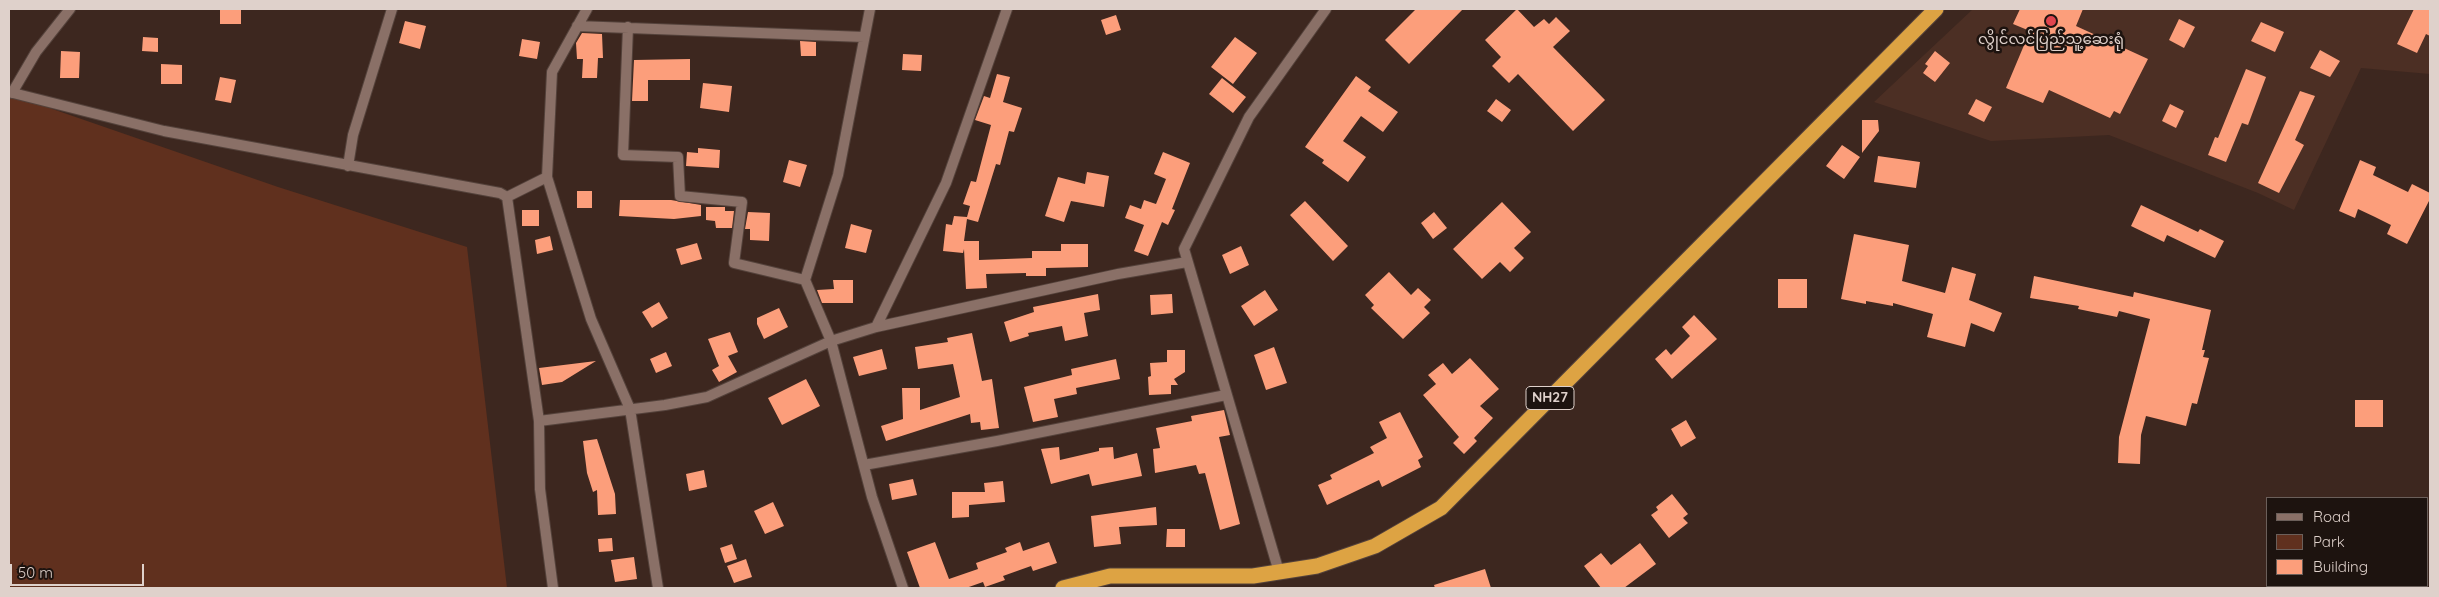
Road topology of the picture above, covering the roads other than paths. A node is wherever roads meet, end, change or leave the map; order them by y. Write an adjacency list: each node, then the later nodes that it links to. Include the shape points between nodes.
1 (70, 9): 11 (street)
2 (392, 9): 12 (street, via 353,135)
3 (587, 9): 8 (street)
4 (870, 9): 10 (street)
5 (1007, 9): 17 (street, via 946,183)
6 (1326, 9): 15 (street, via 1250,117 1184,249)
7 (1936, 9): 23 (highway, NH27, via 1441,508 1375,546 1317,566)
8 (577, 26): 9 (street); 13 (street, via 552,72)
9 (628, 27): 10 (street); 16 (street, via 623,155 678,157 680,196 742,202 734,263)
10 (864, 37): 16 (street, via 838,175)
11 (10, 92): 12 (street, via 164,131)
12 (348, 166): 14 (street)
13 (547, 177): 14 (street); 20 (street, via 592,319)
14 (508, 197): 21 (street)
15 (1187, 262): 17 (street); 19 (street)
16 (804, 280): 18 (street)
17 (876, 327): 18 (street)
18 (831, 341): 20 (street, via 707,397); 22 (street)
19 (1226, 395): 22 (street); 23 (street)
20 (630, 410): 21 (street); 25 (street)
21 (538, 421): 24 (street, via 540,490)
22 (864, 465): 26 (street)
23 (1279, 572): 27 (highway, NH27, via 1253,576 1110,576)
24 (553, 588)
25 (658, 588)
26 (903, 588)
27 (1063, 588)

